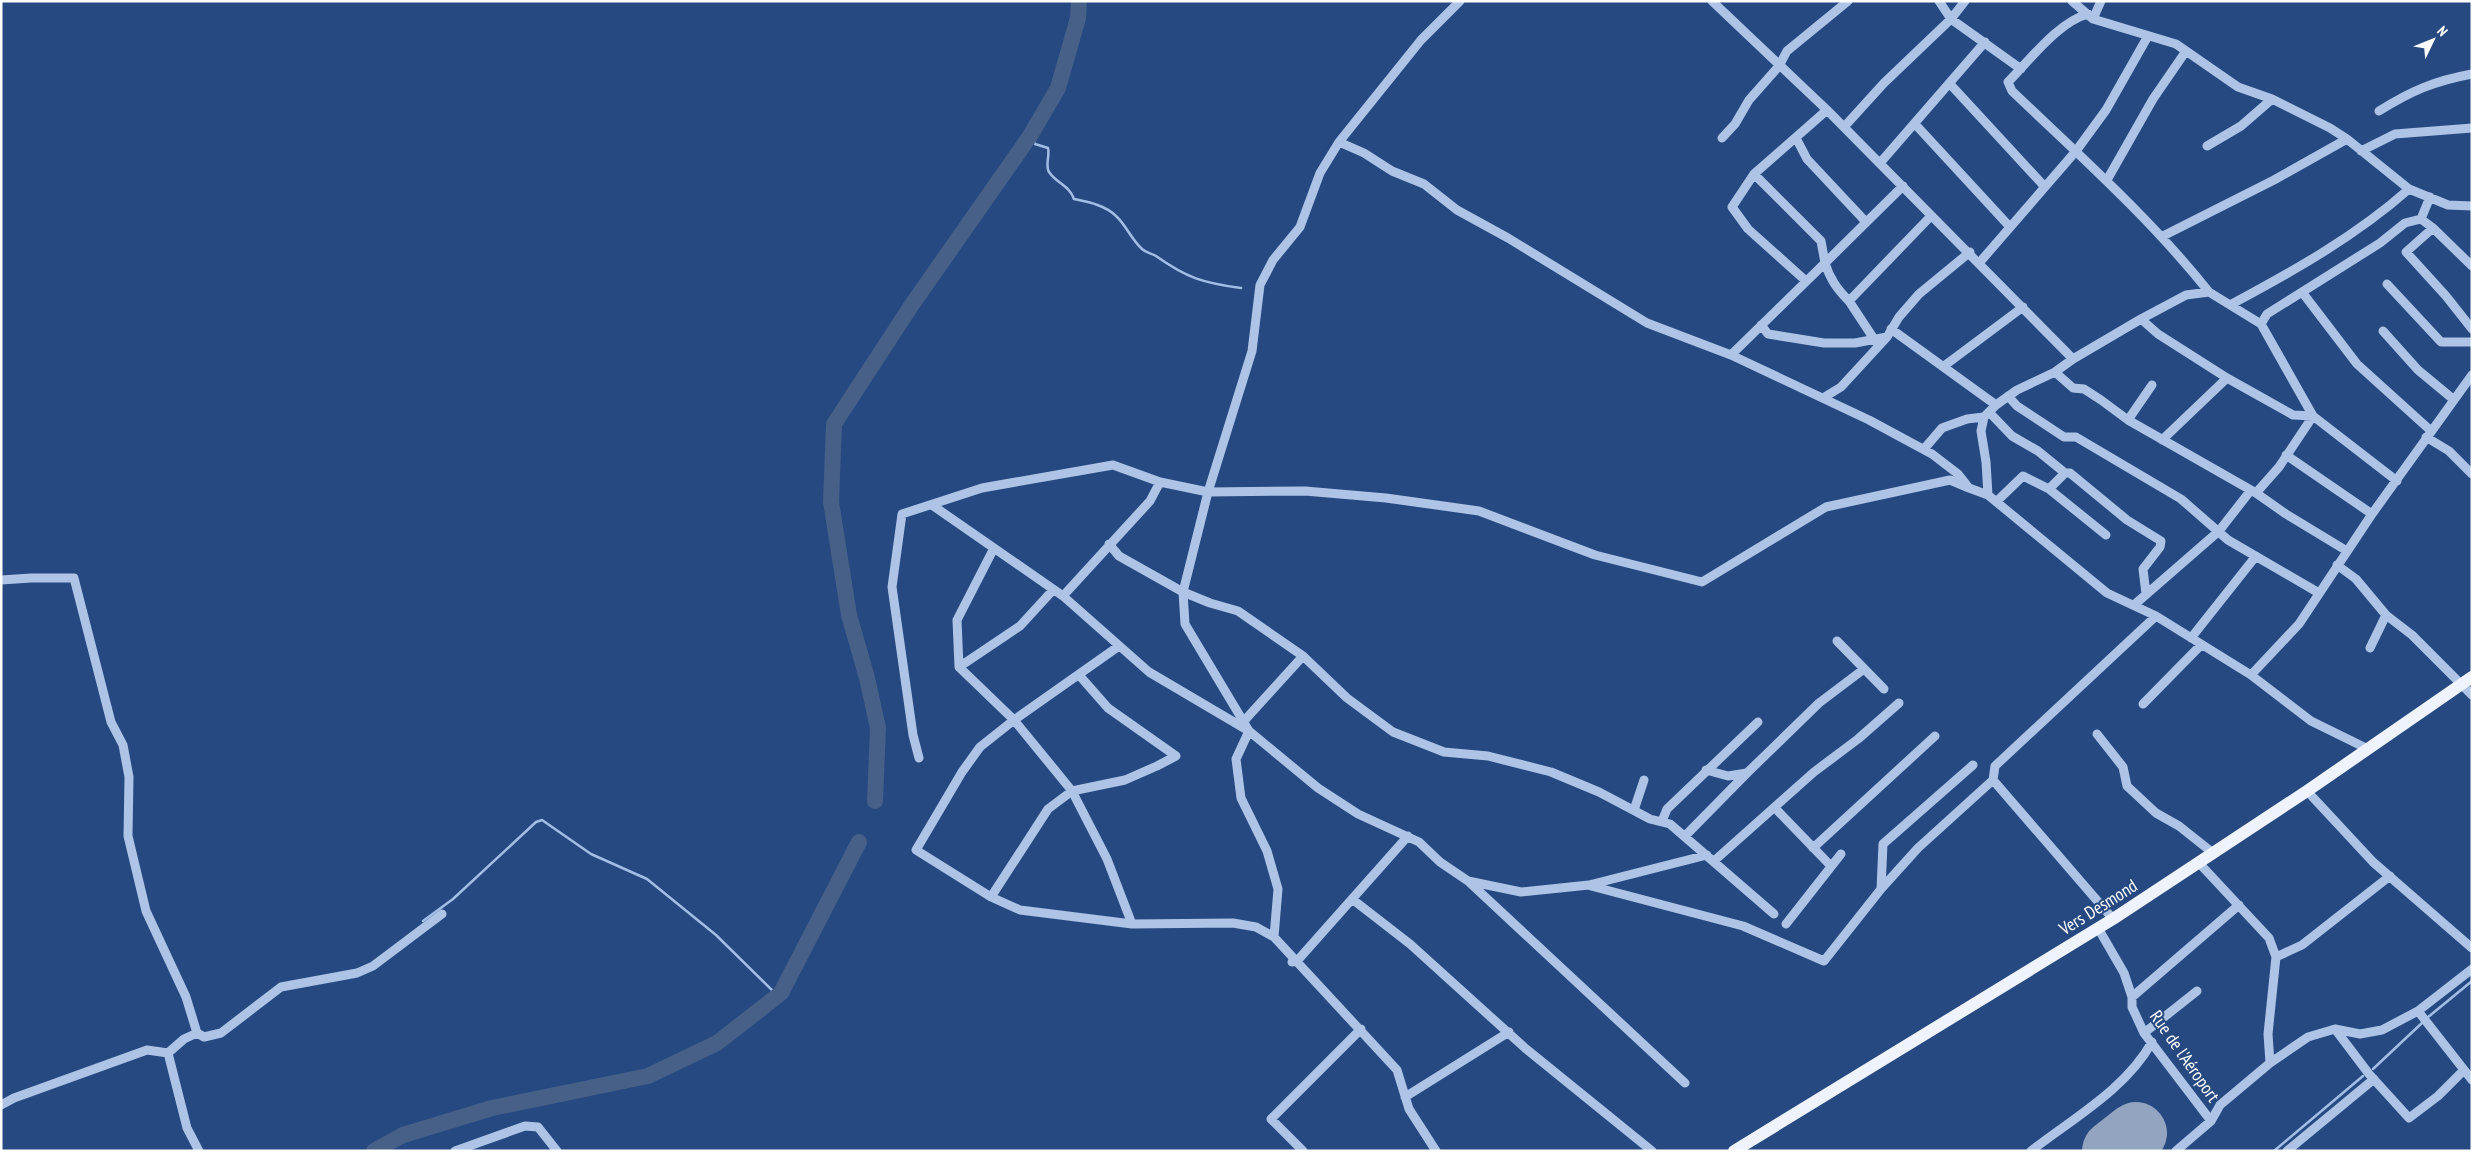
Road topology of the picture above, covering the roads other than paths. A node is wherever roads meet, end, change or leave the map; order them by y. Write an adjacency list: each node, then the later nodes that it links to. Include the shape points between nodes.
1 (1460, 1): 26 (street, via 1421,40)
2 (1712, 1): 13 (street)
3 (1848, 1): 13 (street, via 1787,51)
4 (1939, 1): 9 (street)
5 (1965, 1): 9 (street)
6 (2072, 1): 8 (street)
7 (2101, 1): 8 (street)
8 (2090, 16): 10 (street); 14 (street, via 2076,17 2063,26)
9 (1951, 19): 11 (street); 21 (street, via 1884,83)
10 (2148, 36): 12 (street, via 2176,44); 28 (street, via 2106,110)
11 (1985, 42): 14 (street); 16 (street)
12 (2186, 51): 17 (street, via 2238,87); 32 (street, via 2153,99)
13 (1779, 66): 18 (street); 23 (street)
14 (2021, 69): 28 (street, via 2008,82 2012,91)
15 (2472, 74): 19 (street, via 2440,80 2402,97)
16 (1950, 84): 20 (street); 34 (street)
17 (2272, 99): 25 (street); 27 (street, via 2241,126)
18 (1827, 110): 21 (street); 24 (street)
19 (2379, 112)
20 (1915, 124): 30 (street); 41 (street)
21 (1844, 127): 30 (street)
22 (2472, 128): 29 (street, via 2395,134)
23 (1722, 138)
24 (1796, 138): 31 (street); 40 (street, via 1807,159)
25 (2347, 139): 29 (street); 43 (street)
26 (1339, 142): 63 (street, via 1392,171 1424,184 1457,210 1647,323); 87 (street, via 1320,173 1300,227 1273,260 1260,285 1252,351)
27 (2207, 146)
28 (2076, 151): 32 (street); 34 (street)
29 (2361, 151): 35 (street)
30 (1880, 163): 33 (street)
31 (1754, 174): 46 (street, via 1821,240); 48 (street, via 1732,207 1748,229)
32 (2107, 180): 43 (street)
33 (1903, 186): 38 (street); 40 (street)
34 (2045, 187): 41 (street)
35 (2409, 189): 36 (street); 53 (street, via 2343,238)
36 (2430, 196): 37 (street, via 2448,205); 39 (street)
37 (2472, 206)
38 (1931, 216): 44 (street); 52 (street)
39 (2421, 219): 42 (street); 51 (street, via 2405,223 2380,244)
40 (1866, 222): 46 (street)
41 (2010, 227): 45 (street)
42 (2433, 228): 47 (street); 58 (street, via 2406,252)
43 (2163, 236): 50 (street)
44 (1970, 252): 45 (street); 60 (street, via 1919,294)
45 (1980, 262): 54 (street)
46 (1825, 263): 48 (street); 52 (street, via 1831,280)
47 (2471, 265)
48 (1806, 281): 57 (street)
49 (2387, 284): 62 (street, via 2440,342)
50 (2209, 292): 53 (street); 55 (street, via 2186,295)
51 (2302, 292): 56 (street, via 2267,314); 77 (street, via 2357,364)
52 (1849, 301): 61 (street)
53 (2230, 305): 56 (street)
54 (2023, 307): 64 (street); 65 (street)
55 (2140, 318): 64 (street); 68 (street, via 2158,334)
56 (2261, 324): 75 (street)
57 (1761, 325): 61 (street, via 1768,334 1824,343); 63 (street)
58 (2472, 329)
59 (2383, 331): 72 (street, via 2418,370)
60 (1889, 333): 61 (street); 65 (street); 71 (street, via 1841,387)
61 (1874, 339)
62 (2472, 342)
63 (1731, 355): 71 (street)
64 (2073, 358): 66 (street)
65 (1944, 366): 73 (street)
66 (2055, 372): 70 (street); 76 (street, via 2073,388 2084,390)
67 (2472, 374): 72 (street)
68 (2227, 378): 75 (street, via 2293,415); 78 (street)
69 (2152, 385): 76 (street)
70 (2008, 396): 73 (street); 93 (street, via 2017,406 2064,437 2076,436 2181,500)
71 (1823, 398): 79 (street)
72 (2453, 400): 77 (street)
73 (1996, 405): 74 (street)
74 (1987, 415): 79 (street, via 1942,428); 81 (street); 89 (street, via 1981,431)
75 (2314, 416): 80 (street); 83 (street)
76 (2128, 420): 78 (street)
77 (2428, 434): 82 (street); 83 (street)
78 (2162, 440): 88 (street)
79 (1924, 449): 85 (street, via 1958,474)
80 (2286, 455): 88 (street); 92 (street)
81 (2065, 473): 86 (street); 104 (street, via 2070,473 2128,520 2160,541 2160,547 2143,569)
82 (2472, 474)
83 (2397, 481): 92 (street)
84 (1160, 482): 87 (street); 91 (street, via 1113,465 982,488); 95 (street, via 1150,501)
85 (1969, 488): 87 (street, via 1950,480 1826,507 1702,582 1595,555 1479,511 1305,490); 89 (street)
86 (2049, 489): 90 (street, via 2024,476); 94 (street)
87 (1208, 492): 102 (street)
88 (2254, 492): 93 (street); 97 (street)
89 (1988, 495): 90 (street)
90 (1996, 502): 106 (street, via 2107,593)
91 (932, 505): 96 (street); 131 (street, via 902,514 892,587)
92 (2372, 514): 97 (street)
93 (2219, 531): 98 (street); 104 (street)
94 (2106, 535)
95 (1109, 544): 102 (street, via 1119,556); 105 (street)
96 (994, 548): 101 (street); 115 (street, via 957,620)
97 (2347, 551): 99 (street)
98 (2256, 556): 103 (street); 109 (street)
99 (2337, 565): 103 (street); 108 (street, via 2356,579)
100 (1, 580): 174 (street, via 74,578 111,722 123,745 129,777 128,836 146,912 186,997)
101 (1053, 590): 105 (street); 115 (street, via 1020,626)
102 (1182, 592): 114 (street, via 1238,611); 125 (street, via 1185,624)
103 (2319, 593): 118 (street, via 2287,639)
104 (2146, 594): 106 (street)
105 (1063, 596): 112 (street)
106 (2134, 605): 107 (street)
107 (2156, 616): 109 (street); 136 (street, via 1995,766)
108 (2386, 616): 113 (street); 119 (street)
109 (2191, 638): 111 (street)
110 (1837, 642): 116 (street)
111 (2202, 645): 118 (street); 123 (street)
112 (1119, 646): 117 (street); 127 (street, via 1149,672)
113 (2370, 648)
114 (1303, 656): 125 (street); 140 (street, via 1347,698 1393,732 1444,752 1488,756 1552,772)
115 (959, 667): 124 (street)
116 (1864, 669): 120 (street); 134 (street, via 1819,702)
117 (1079, 675): 124 (street); 137 (street, via 1108,708 1176,756 1125,780)
118 (2250, 675): 130 (street, via 2311,721)
119 (2466, 681): 121 (street); 130 (main road, Vers Desmond)
120 (1884, 689)
121 (2472, 695)
122 (1899, 702): 139 (street)
123 (2143, 704)
124 (1014, 720): 137 (street); 154 (street, via 980,747 916,850)
125 (1244, 721): 127 (street)
126 (1758, 722): 133 (street)
127 (1249, 731): 142 (street, via 1318,788 1350,809); 163 (street, via 1236,759 1241,798 1267,851 1278,889)
128 (2097, 734): 146 (street, via 2123,766 2127,786 2156,813 2179,826)
129 (1935, 736): 144 (street)
130 (2368, 749): 138 (main road, Vers Desmond)
131 (919, 758)
132 (1973, 765): 153 (street, via 1882,844)
133 (1706, 770): 134 (street, via 1728,776); 141 (street, via 1667,809)
134 (1747, 773): 143 (street)
135 (1644, 780): 140 (street)
136 (1993, 780): 153 (street, via 1918,848); 159 (street)
137 (1072, 791): 154 (street, via 1048,809); 160 (street, via 1107,859)
138 (2307, 791): 146 (main road, Vers Desmond); 150 (street)
139 (1774, 808): 144 (street); 147 (street)
140 (1634, 810): 141 (street)
141 (1662, 822): 143 (street)
142 (1408, 836): 151 (street); 155 (street)
143 (1685, 836): 147 (street)
144 (1813, 848): 149 (street)
145 (1841, 854): 149 (street)
146 (2213, 854): 148 (main road, Vers Desmond)
147 (1710, 858): 152 (street); 158 (street)
148 (2198, 863): 156 (street); 159 (main road, Vers Desmond)
149 (1830, 865): 161 (street)
150 (2390, 876): 164 (street); 165 (street, via 2302,945)
151 (1468, 881): 152 (street, via 1521,892); 182 (street)
152 (1589, 885): 153 (street, via 1744,926 1824,961)
153 (1881, 889)
154 (991, 897): 160 (street, via 1020,910)
155 (1352, 899): 166 (street); 173 (street, via 1410,944)
156 (2239, 905): 165 (street, via 2269,938); 169 (street)
157 (442, 914): 174 (street, via 373,966 356,973 281,988 221,1033 204,1037)
158 (1774, 914)
159 (2113, 919): 162 (main road, Vers Desmond)
160 (1132, 924): 163 (street, via 1233,923 1256,927)
161 (1786, 924)
162 (2098, 928): 169 (street, Rue de l'Aéroport, via 2124,973); 192 (main road, Vers Desmond)
163 (1274, 937): 166 (street)
164 (2472, 948)
165 (2276, 957): 178 (street, via 2268,1034)
166 (1294, 962): 172 (street)
167 (2472, 969): 170 (street)
168 (2197, 991): 175 (street)
169 (2132, 997): 175 (street, Rue de l'Aéroport, via 2132,1007)
170 (2420, 1013): 171 (street, via 2382,1030 2360,1034); 179 (street)
171 (2336, 1029): 178 (street, via 2308,1037); 180 (street)
172 (1361, 1030): 183 (street, via 1397,1070); 189 (street, via 1270,1119)
173 (1508, 1032): 183 (street); 191 (street)
174 (197, 1033): 177 (street)
175 (2144, 1033): 176 (street, Rue de l'Aéroport)
176 (2152, 1042): 185 (street, Rue de l'Aéroport); 193 (street, via 2145,1055 2117,1085)
177 (168, 1053): 184 (street, via 147,1050); 186 (street, via 187,1128)
178 (2270, 1062): 185 (street, via 2220,1105)
179 (2464, 1070): 180 (street, via 2409,1118); 181 (street)
180 (2374, 1079): 195 (street)
181 (2472, 1080)
182 (1685, 1082)
183 (1405, 1097): 190 (street)
184 (1, 1105)
185 (2211, 1121): 194 (street)
186 (198, 1151)
187 (455, 1151): 188 (street, via 525,1126 538,1127)
188 (556, 1151)
189 (1303, 1151)
190 (1436, 1151)
191 (1652, 1151)
192 (1734, 1151)
193 (2031, 1151)
194 (2176, 1151)
195 (2287, 1151)

